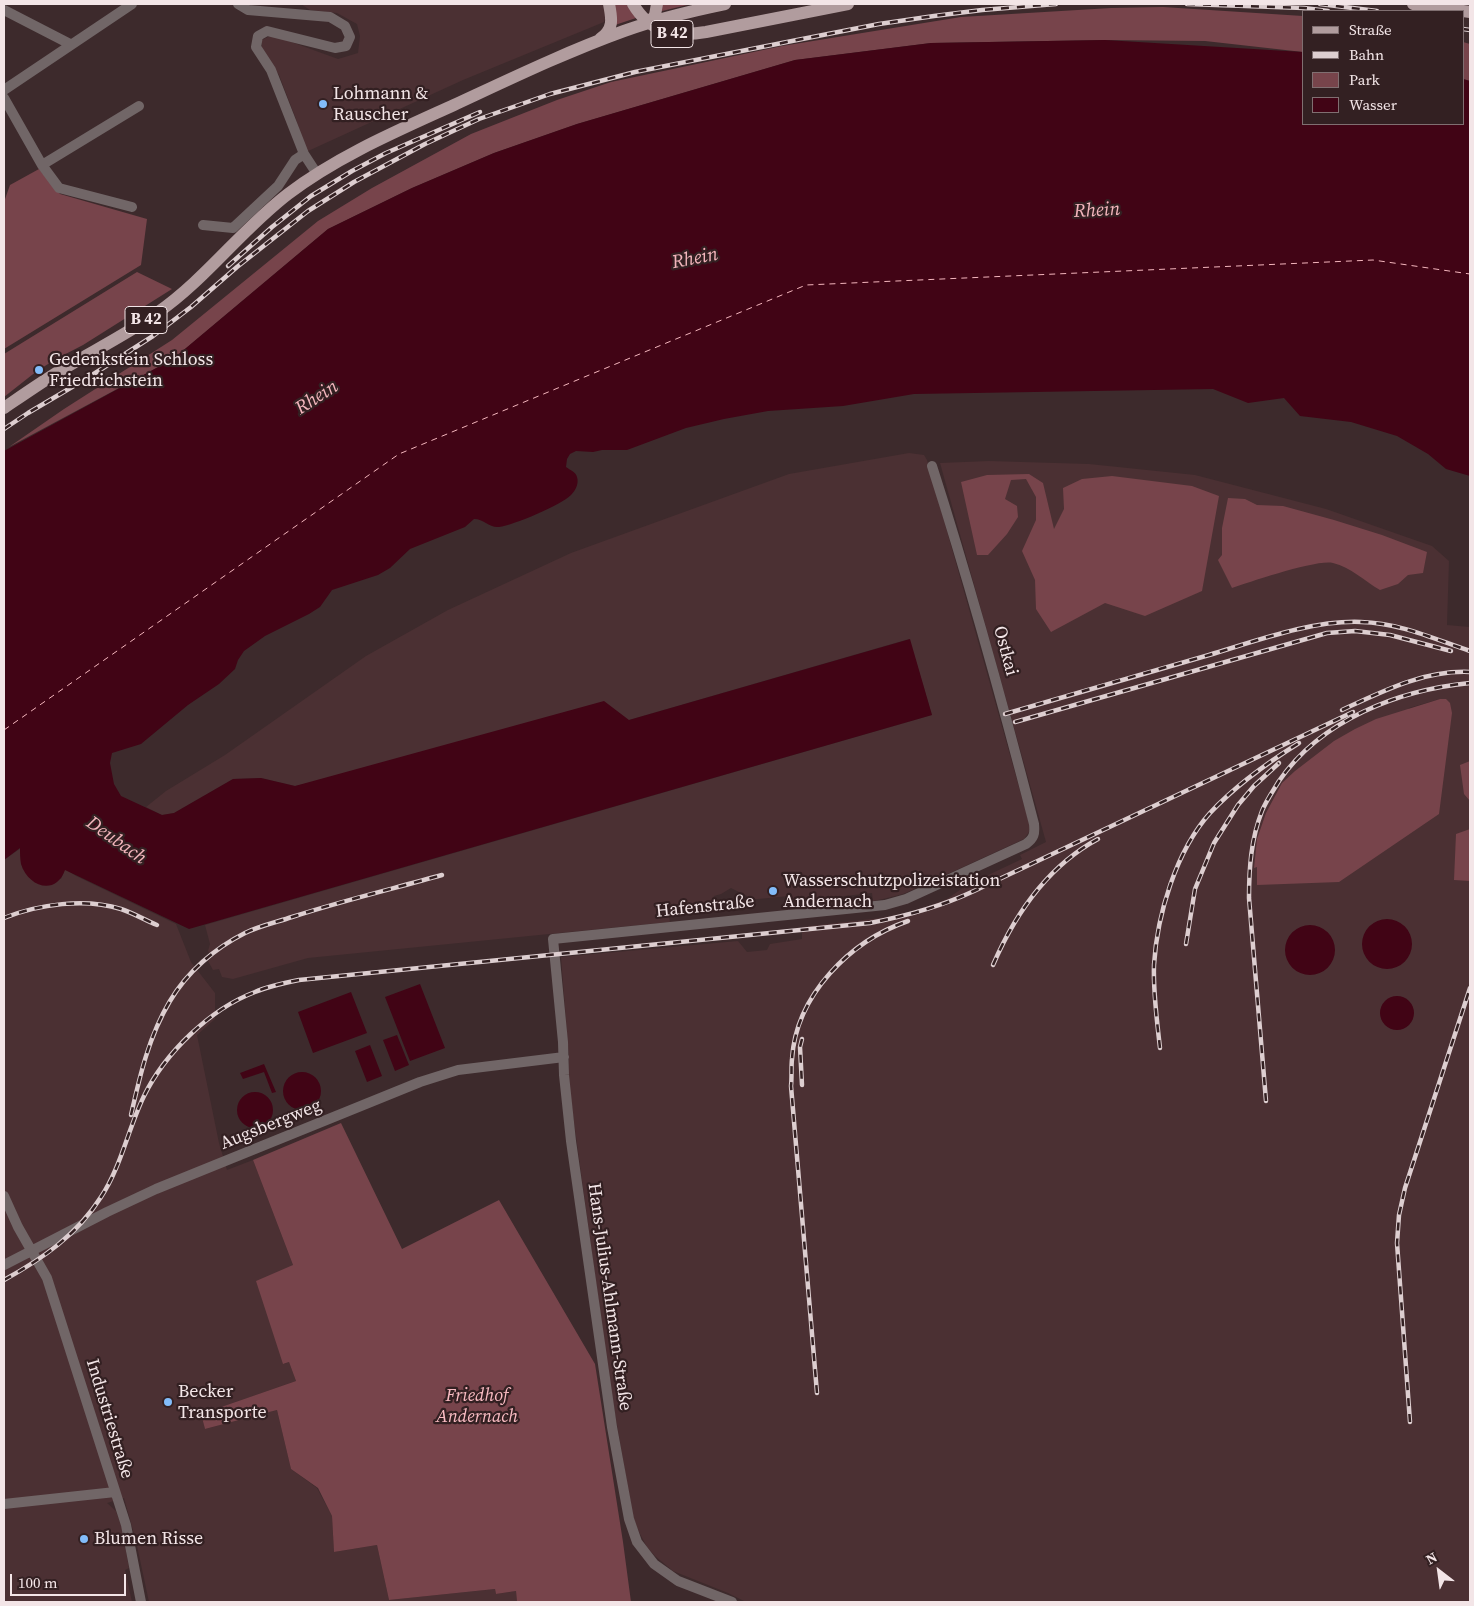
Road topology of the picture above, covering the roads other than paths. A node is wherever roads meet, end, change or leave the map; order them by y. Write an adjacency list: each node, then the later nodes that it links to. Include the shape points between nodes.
1 (132, 4): 13 (street)
2 (238, 4): 17 (street, via 248,10 330,17 345,26 350,37 346,46 335,48 267,31 258,36 256,48 271,70)
3 (609, 4): 12 (main road, via 612,24)
4 (633, 4): 7 (main road, B 42, via 647,21 672,34 695,34)
5 (657, 4): 11 (main road, B 42)
6 (725, 4): 11 (main road, B 42)
7 (848, 4)
8 (1413, 4): 10 (main road)
9 (4, 10): 13 (street)
10 (1456, 10)
11 (650, 22): 12 (main road, B 42)
12 (598, 41): 19 (main road, B 42, via 411,125)
13 (70, 44): 14 (street)
14 (4, 90)
15 (4, 98): 18 (street)
16 (139, 106): 18 (street)
17 (304, 154): 19 (street); 21 (street, via 295,160 278,186 233,228)
18 (42, 165): 20 (street, via 59,188)
19 (317, 174): 22 (main road, B 42, via 256,222 171,303)
20 (132, 207)
21 (203, 225)
22 (4, 408)
23 (932, 466): 24 (street, Ostkai, via 976,610 1034,824 1035,834)
24 (1026, 844): 25 (street, Hafenstraße, via 906,899 884,905)
25 (553, 939): 26 (street, Hans-Julius-Ahlmann-Straße)
26 (564, 1057): 28 (street, Augsbergweg, via 458,1070 420,1082 156,1189); 33 (street, Hans-Julius-Ahlmann-Straße, via 581,1218 612,1427 632,1529 643,1551 662,1571 686,1585)
27 (4, 1196): 28 (street, Industriestraße)
28 (32, 1250): 29 (street, Augsbergweg); 30 (street, Industriestraße, via 47,1278)
29 (4, 1265)
30 (115, 1492): 31 (street); 32 (street, Industriestraße, via 126,1524)
31 (4, 1504)
32 (141, 1602)
33 (732, 1602)

